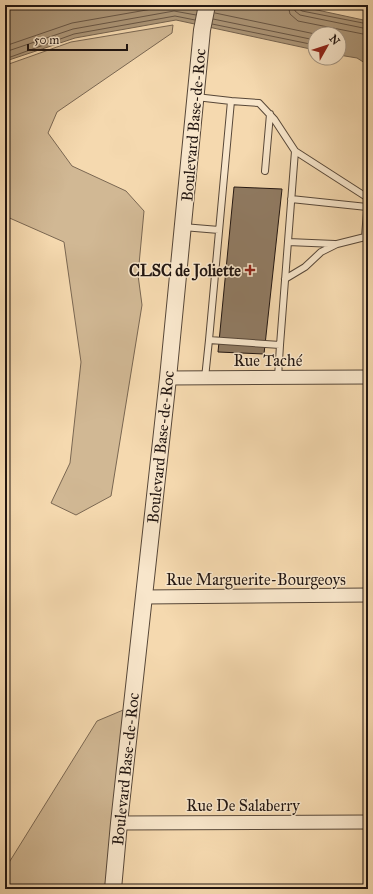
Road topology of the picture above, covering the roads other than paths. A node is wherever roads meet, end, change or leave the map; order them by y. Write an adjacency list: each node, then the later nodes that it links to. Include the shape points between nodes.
1 (206, 5): 2 (street, Boulevard Base-de-Roc)
2 (196, 96): 3 (lane); 10 (street, Boulevard Base-de-Roc)
3 (232, 101): 4 (lane, via 259,103); 11 (lane)
4 (270, 114): 5 (lane); 6 (lane)
5 (295, 151): 7 (lane); 8 (lane)
6 (265, 171)
7 (368, 198): 9 (lane)
8 (291, 200): 9 (lane); 12 (lane)
9 (368, 207): 13 (lane, via 365,237)
10 (183, 227): 11 (lane); 19 (street, Boulevard Base-de-Roc)
11 (219, 230): 15 (lane)
12 (288, 242): 13 (lane); 14 (lane)
13 (337, 244): 14 (lane, via 321,252 305,267)
14 (285, 279): 16 (lane)
15 (209, 340): 16 (lane); 20 (lane)
16 (280, 345): 17 (lane)
17 (278, 377): 18 (street, Rue Taché); 20 (street, Rue Taché)
18 (368, 377)
19 (168, 378): 20 (street, Rue Taché); 22 (street, Boulevard Base-de-Roc)
20 (205, 378)
21 (368, 595): 22 (street, Rue Marguerite-Bourgeoys)
22 (144, 597): 24 (street, Boulevard Base-de-Roc)
23 (368, 822): 24 (street, Rue De Salaberry)
24 (119, 823): 25 (street, Boulevard Base-de-Roc)
25 (113, 889)

